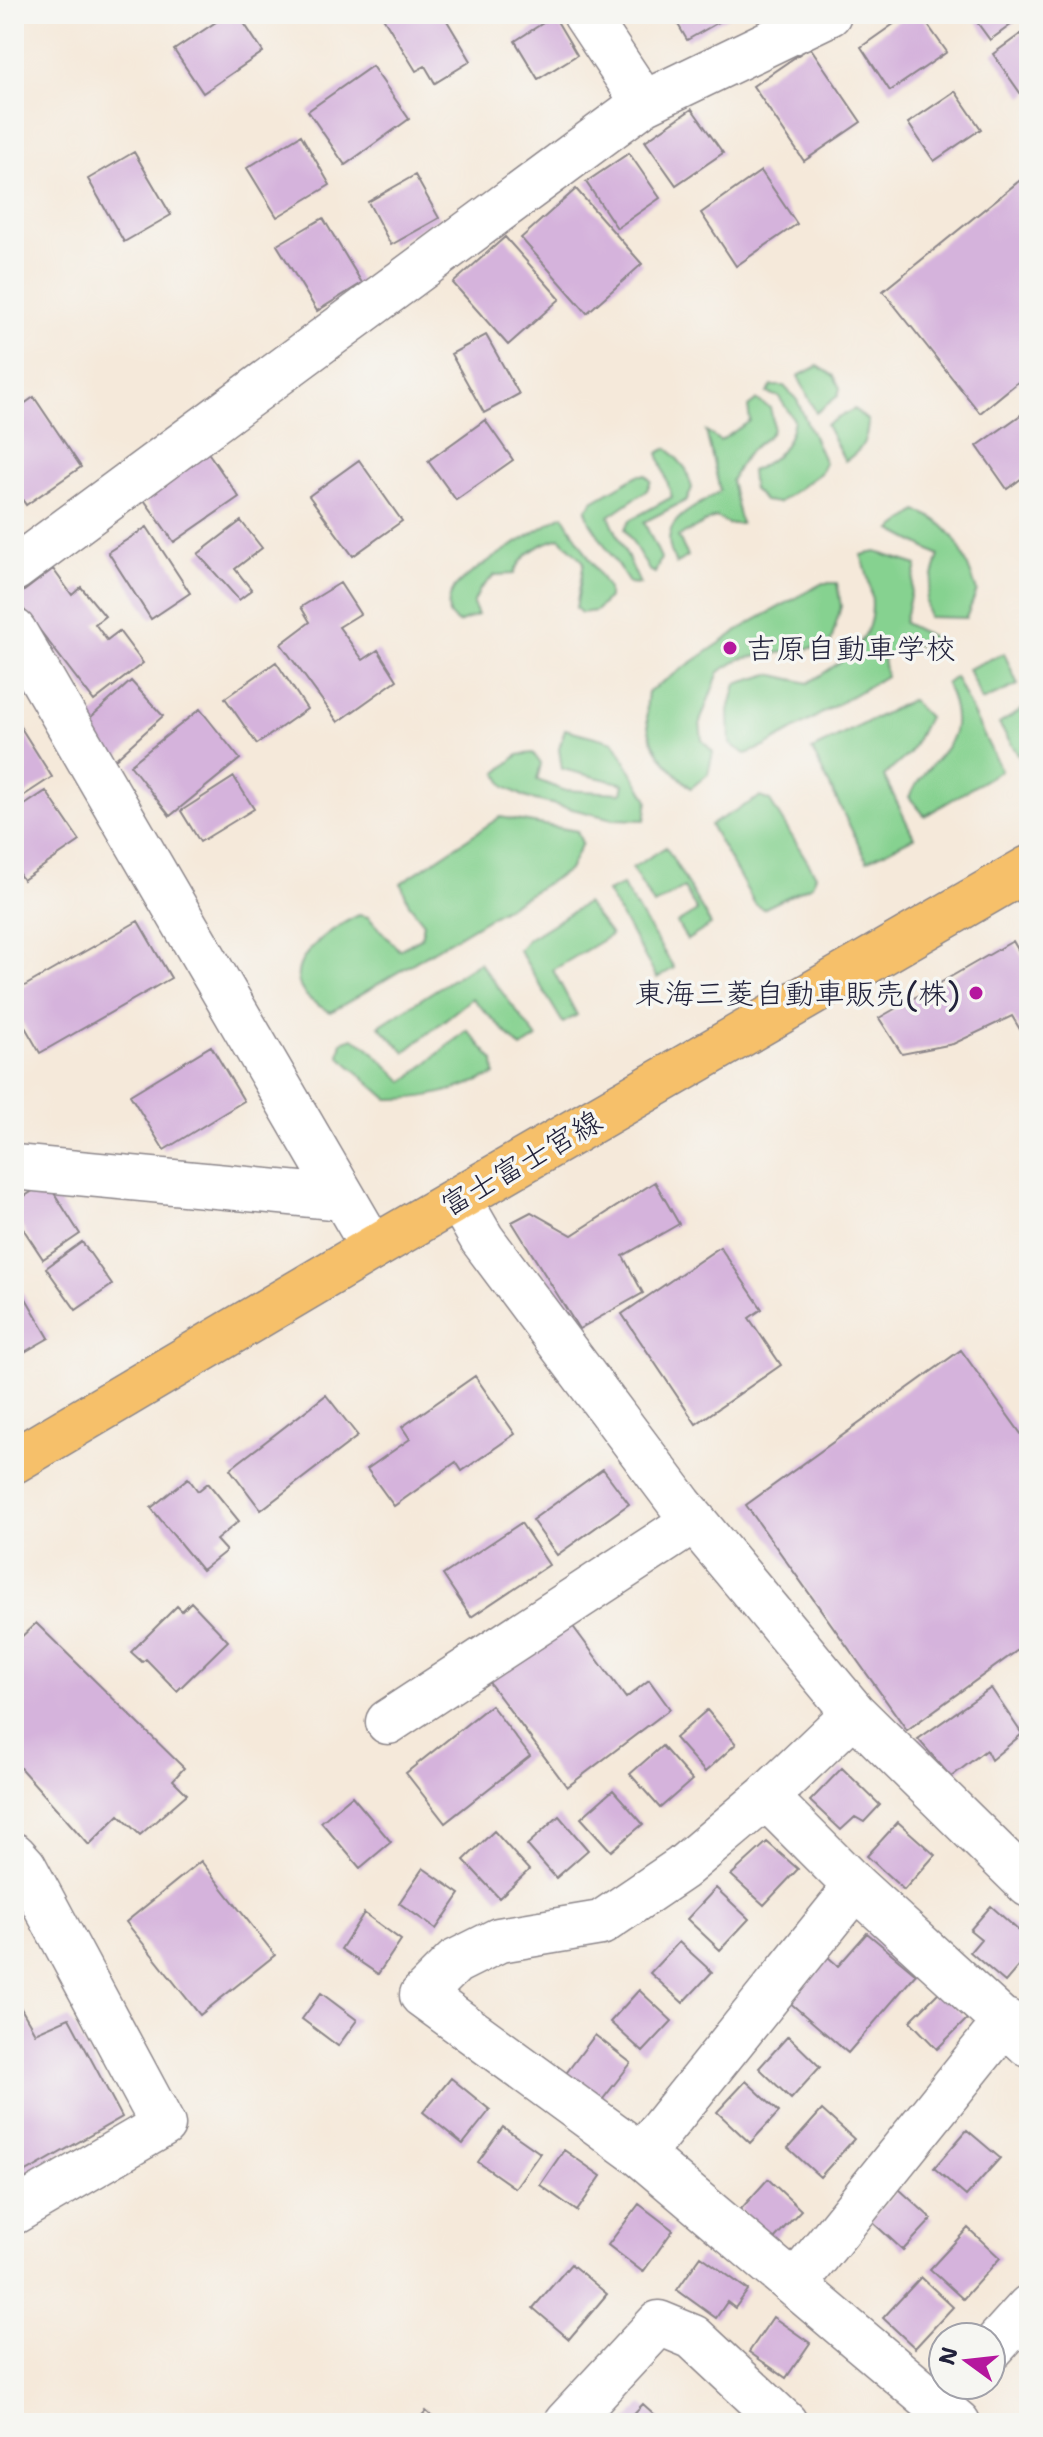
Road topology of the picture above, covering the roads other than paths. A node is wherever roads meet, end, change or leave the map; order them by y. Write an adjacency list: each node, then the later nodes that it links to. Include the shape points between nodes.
1 (585, 14): 3 (street)
2 (825, 15): 3 (street)
3 (644, 103): 4 (street)
4 (14, 569)
5 (14, 631): 8 (street)
6 (1029, 868): 9 (main road, 富士富士宮線)
7 (14, 1167): 8 (street)
8 (343, 1198): 10 (street)
9 (459, 1199): 10 (main road, 富士富士宮線); 12 (street, via 482,1239)
10 (373, 1248): 11 (main road, 富士富士宮線)
11 (14, 1461)
12 (694, 1521): 13 (street); 14 (street)
13 (854, 1713): 15 (street); 17 (street)
14 (388, 1722)
15 (766, 1797): 18 (street); 20 (street, via 682,1868 601,1923 499,1940 455,1962 422,1995)
16 (14, 1855): 21 (street, via 163,2125)
17 (1029, 1885)
18 (856, 1887): 19 (street); 20 (street)
19 (1018, 2033): 22 (street)
20 (641, 2155): 22 (street)
21 (14, 2212)
22 (795, 2284): 25 (street)
23 (1029, 2307): 24 (street)
24 (1007, 2331)
25 (952, 2405)
26 (566, 2423): 27 (street, via 659,2323 693,2337)
27 (785, 2423)

